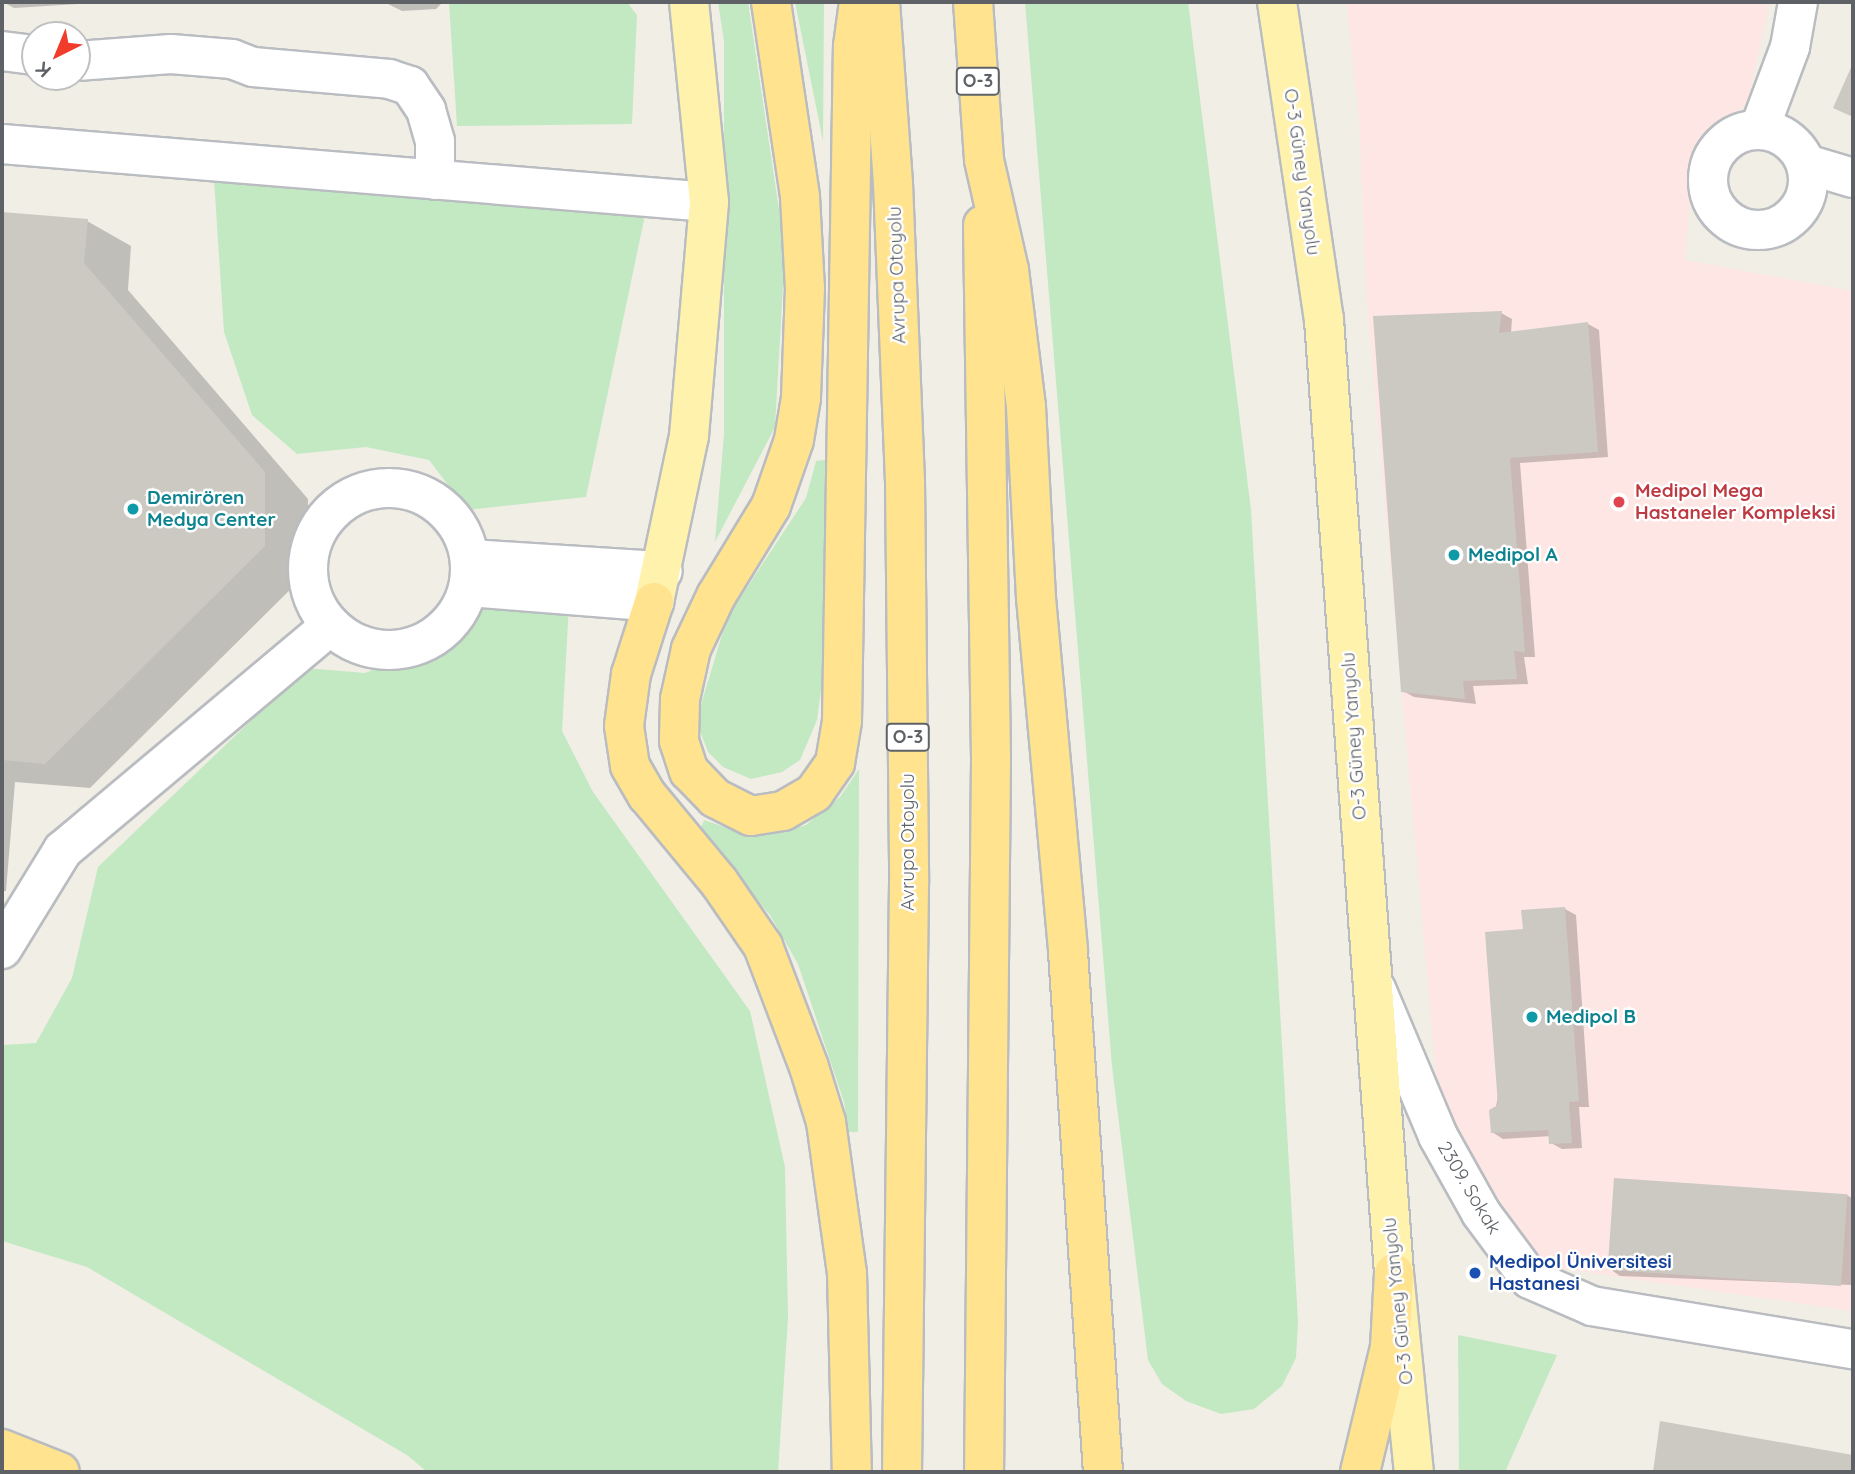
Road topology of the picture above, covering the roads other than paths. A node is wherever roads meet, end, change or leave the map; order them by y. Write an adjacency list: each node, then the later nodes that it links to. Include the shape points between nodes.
1 (690, 2): 19 (main road)
2 (771, 2): 3 (highway, via 800,197 805,288 801,398 794,440 771,506 716,596 691,649 680,699 679,741 689,771 715,798 751,816 783,811 814,793 835,763 842,721 853,46)
3 (859, 2)
4 (880, 2): 30 (highway, Avrupa Otoyolu / O-3, via 893,183 905,481 909,883)
5 (973, 2): 15 (highway, O-3)
6 (1277, 2): 13 (main road, O-3 Güney Yanyolu)
7 (1301, 2): 13 (main road)
8 (1798, 2): 12 (street, via 1790,47)
9 (2, 51): 10 (street)
10 (21, 53)
11 (91, 60): 17 (street, via 171,54 232,60 253,67 389,79 410,86 426,110 435,141)
12 (1759, 130): 16 (street, via 1779,134 1796,146); 16 (street, via 1735,136 1716,152 1708,184 1722,215 1752,229 1784,222 1805,197)
13 (1296, 136): 24 (main road, O-3 Güney Yanyolu, via 1324,320)
14 (2, 144): 17 (street)
15 (984, 160): 31 (highway, O-3, via 982,353 990,669); 32 (highway, via 1009,270 1026,407 1035,598 1068,952)
16 (1806, 164): 18 (street)
17 (435, 180): 19 (street)
18 (1850, 180)
19 (709, 202): 21 (main road, via 689,436)
20 (469, 573): 21 (street); 22 (street, via 458,613 438,635 411,648 382,651); 22 (street, via 460,530 440,506 414,492 383,488 353,495 328,514 312,540 307,570 313,600)
21 (658, 587): 29 (highway, via 631,674 624,726 630,766 647,795 719,882 763,946 809,1067 826,1122 847,1273)
22 (330, 626): 23 (street, via 63,850)
23 (2, 949)
24 (1371, 977): 25 (main road, O-3 Güney Yanyolu); 26 (street, 2309. Sokak, via 1437,1136 1481,1213 1530,1279 1592,1306)
25 (1394, 1273): 33 (highway, via 1390,1348); 34 (main road, O-3 Güney Yanyolu)
26 (1853, 1349)
27 (2, 1449): 28 (highway)
28 (60, 1472)
29 (852, 1472)
30 (902, 1472)
31 (984, 1472)
32 (1103, 1472)
33 (1360, 1472)
34 (1414, 1472)

